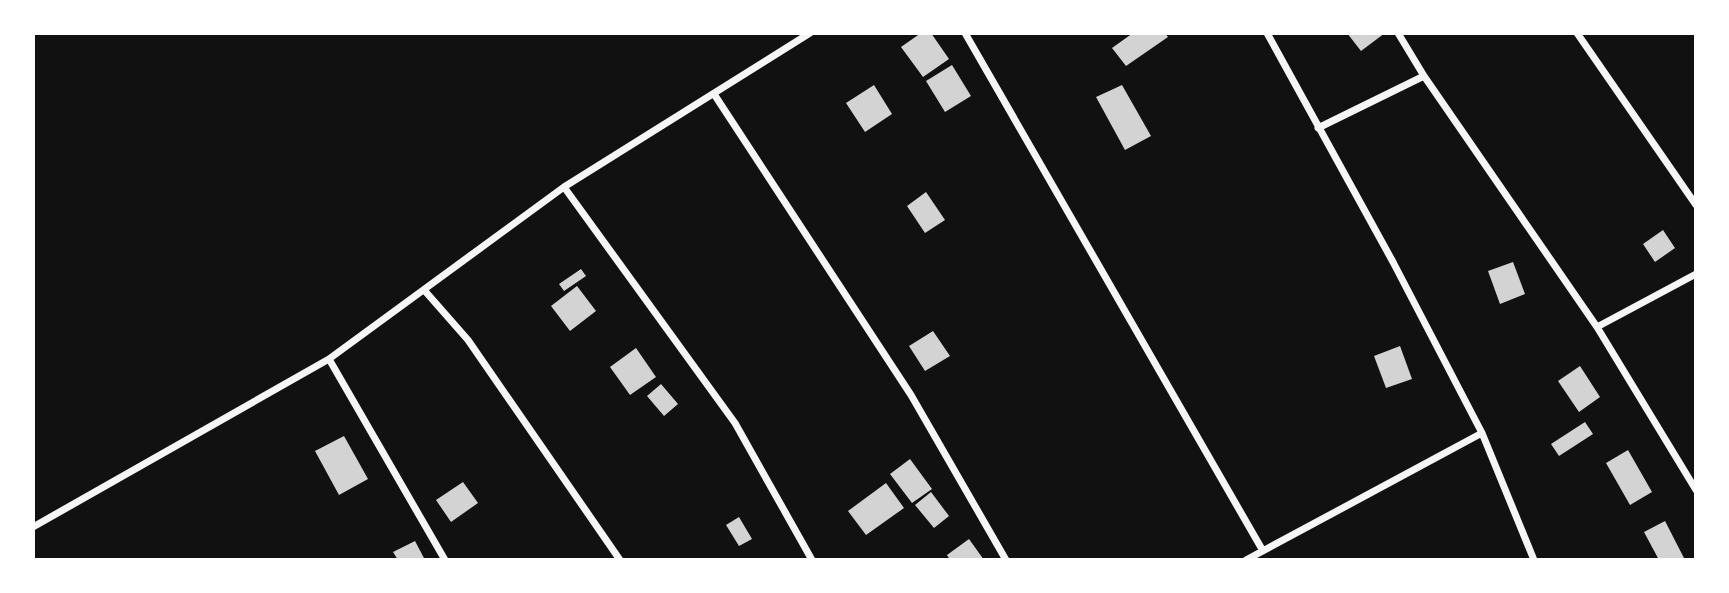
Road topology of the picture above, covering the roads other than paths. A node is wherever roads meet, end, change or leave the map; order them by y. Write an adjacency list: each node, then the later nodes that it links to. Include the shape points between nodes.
1 (810, 33): 7 (street)
2 (965, 33): 18 (street)
3 (1267, 33): 8 (street)
4 (1398, 33): 6 (street)
5 (1577, 33): 10 (street)
6 (1424, 76): 8 (street); 13 (street)
7 (715, 94): 9 (street); 22 (street, via 911,395)
8 (1318, 128): 15 (street)
9 (564, 187): 12 (street); 21 (street, via 735,423)
10 (1696, 205)
11 (1696, 274): 13 (street)
12 (425, 292): 14 (street); 20 (street, via 468,340)
13 (1597, 327): 16 (street)
14 (329, 359): 17 (street); 19 (street)
15 (1482, 433): 18 (street); 24 (street)
16 (1696, 490)
17 (33, 527)
18 (1263, 551): 23 (street)
19 (445, 560)
20 (620, 560)
21 (811, 560)
22 (1006, 560)
23 (1246, 560)
24 (1534, 560)

